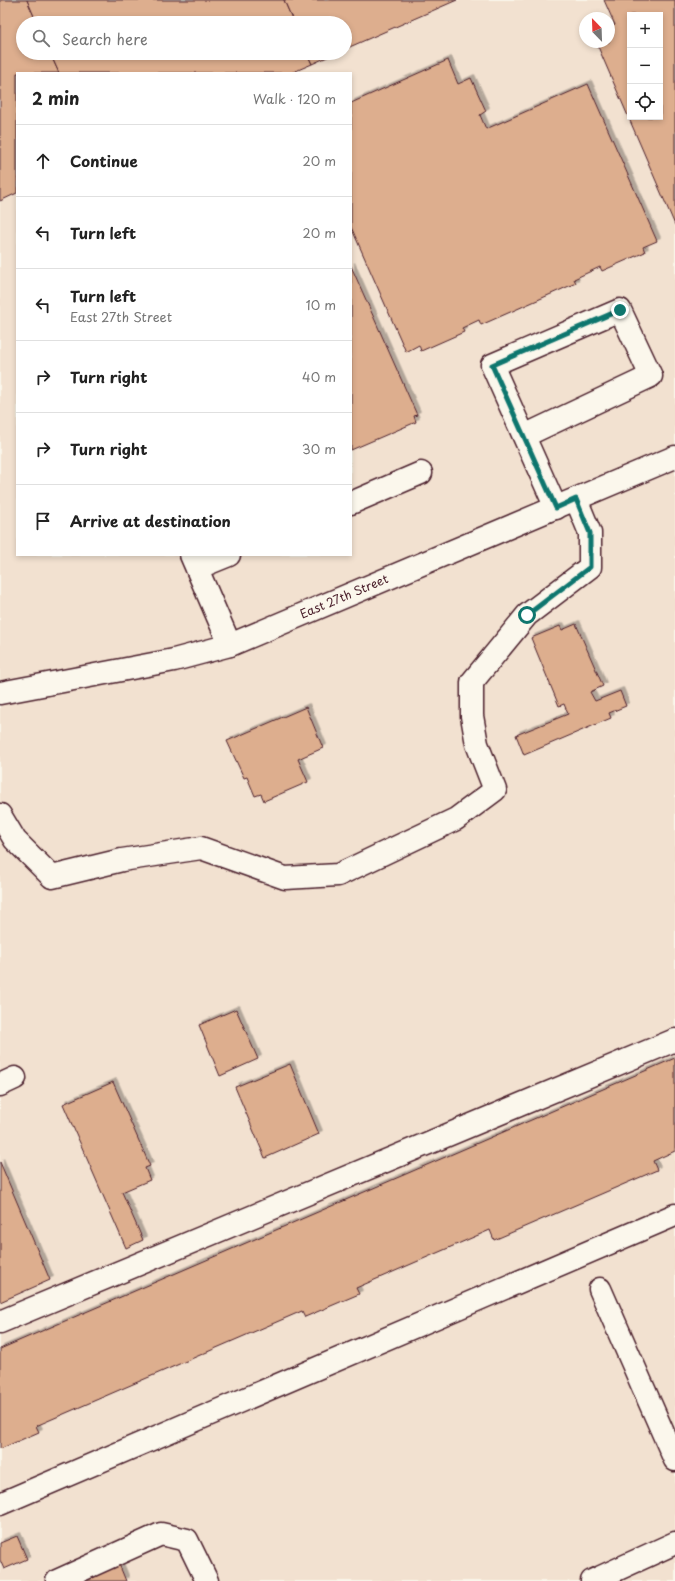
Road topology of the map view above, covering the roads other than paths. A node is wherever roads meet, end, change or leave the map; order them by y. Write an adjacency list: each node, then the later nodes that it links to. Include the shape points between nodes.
1 (524, 436): 1 (street, via 492,365 620,310 651,376); 6 (street)
2 (675, 457): 4 (street, East 27th Street)
3 (421, 473): 5 (street)
4 (576, 499): 6 (street, East 27th Street); 11 (street, via 590,533 590,567 527,615 472,682 472,716 477,744 495,790 456,819 338,875 285,878 201,848 122,860 52,877 15,840)
5 (352, 503)
6 (556, 508): 9 (street, East 27th Street)
7 (224, 556): 8 (street)
8 (194, 562): 9 (street)
9 (230, 646): 10 (street, East 27th Street, via 174,660)
10 (0, 693)
11 (0, 815)
12 (675, 1040): 15 (street)
13 (675, 1215): 17 (street)
14 (600, 1289): 16 (street)
15 (0, 1322)
16 (675, 1460)
17 (0, 1504)
18 (675, 1543): 21 (street)
19 (57, 1581): 20 (street, via 161,1534 187,1540)
20 (207, 1581)
21 (592, 1581)

